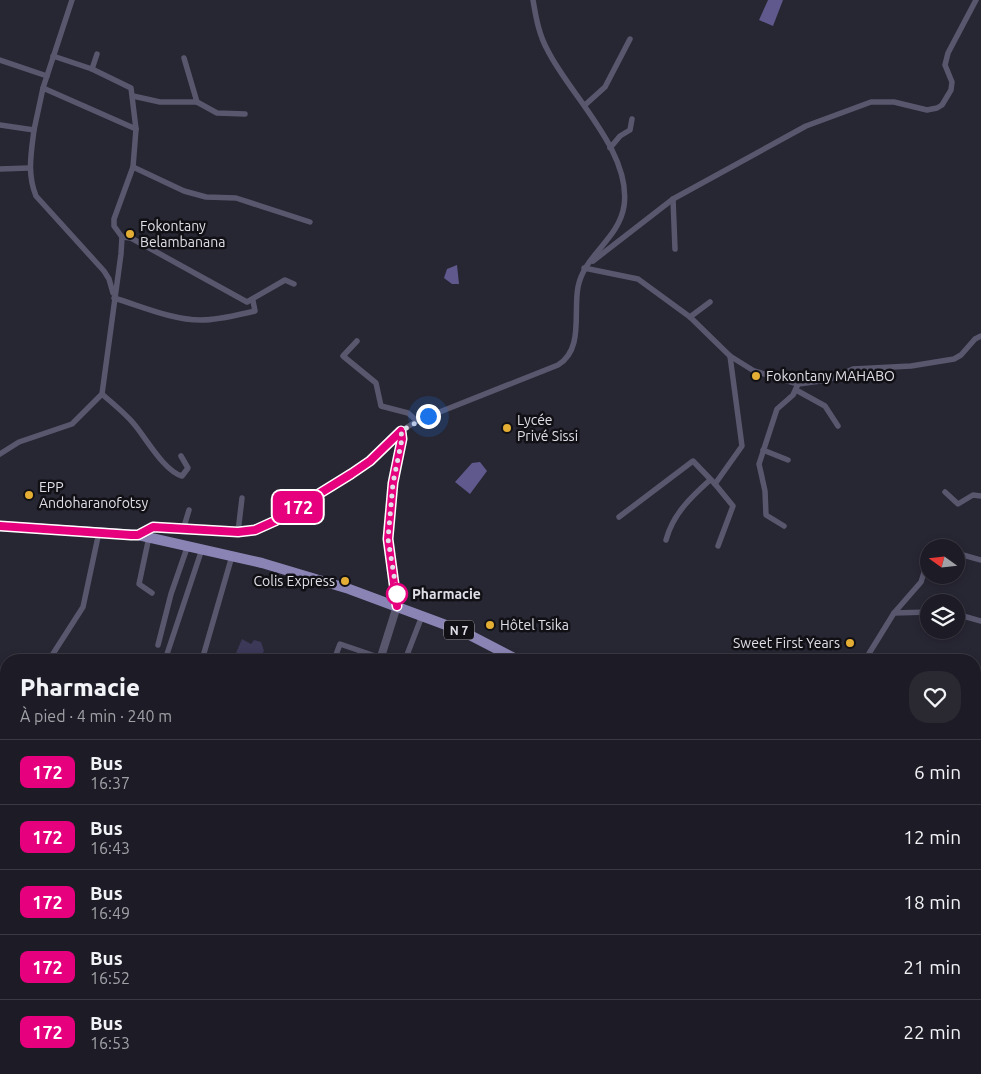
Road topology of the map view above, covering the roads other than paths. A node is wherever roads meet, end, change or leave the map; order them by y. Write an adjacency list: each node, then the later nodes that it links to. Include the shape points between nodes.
1 (72, 0): 6 (street)
2 (533, 0): 14 (street, via 540,35)
3 (975, 1): 24 (street, via 948,53 945,65 952,82 942,105 927,110 894,102 871,102 806,126)
4 (630, 39): 14 (street, via 605,87)
5 (97, 54): 9 (street)
6 (53, 56): 9 (street); 10 (street)
7 (184, 58): 13 (street)
8 (0, 60): 10 (street)
9 (92, 69): 12 (street, via 131,88)
10 (47, 76): 11 (street)
11 (43, 88): 18 (street); 19 (street)
12 (133, 96): 13 (street, via 160,102); 18 (street)
13 (197, 102): 15 (street, via 217,114)
14 (585, 106): 20 (street)
15 (245, 114)
16 (632, 120): 20 (street, via 630,130)
17 (0, 125): 19 (street)
18 (136, 129): 21 (street)
19 (34, 130): 23 (street)
20 (610, 148): 28 (street, via 622,180 624,206 616,226)
21 (133, 166): 25 (street, via 184,191 206,197 236,198); 26 (street, via 114,219 114,226)
22 (0, 168): 23 (street)
23 (30, 168): 30 (street, via 30,182 36,196 104,271)
24 (673, 198): 27 (street); 28 (street)
25 (310, 222)
26 (122, 237): 30 (street); 31 (street, via 131,238 240,300)
27 (675, 249)
28 (584, 268): 33 (street, via 638,279); 39 (street, via 576,301 574,342 564,361)
29 (294, 284): 31 (street, via 285,280)
30 (114, 298): 31 (street, via 199,320 255,311); 38 (street)
31 (253, 301)
32 (710, 302): 33 (street)
33 (690, 317): 36 (street)
34 (981, 336): 37 (street, via 954,359 912,366 853,369 828,380)
35 (357, 341): 39 (street, via 343,356 376,383 381,406 408,413)
36 (730, 356): 37 (street, via 754,371); 46 (street, via 742,446)
37 (797, 387): 40 (street, via 825,406); 42 (street, via 778,409)
38 (102, 394): 43 (street, via 72,424 20,442); 44 (street, via 133,422 158,456 182,476 188,468)
39 (416, 421): 41 (street)
40 (838, 426)
41 (401, 431): 56 (street, via 370,461 351,474 275,521 255,530); 68 (street, via 388,539)
42 (763, 450): 45 (street); 53 (street, via 759,464 766,515)
43 (0, 454)
44 (181, 456)
45 (788, 460)
46 (712, 482): 51 (street, via 693,461); 59 (street, via 684,505 669,528); 61 (street, via 733,506)
47 (945, 492): 48 (street, via 958,504 973,495)
48 (981, 496)
49 (242, 498): 56 (street)
50 (189, 510): 54 (street)
51 (619, 517)
52 (0, 526): 55 (main road, N 7)
53 (784, 526)
54 (183, 530): 56 (street); 57 (street, via 153,527)
55 (98, 532): 57 (main road, N 7); 75 (street, via 83,607)
56 (238, 532)
57 (138, 535): 58 (main road, N 7)
58 (149, 537): 60 (main road, N 7); 67 (street, via 139,584)
59 (666, 540)
60 (188, 545): 62 (main road, N 7); 74 (street)
61 (718, 546)
62 (202, 549): 63 (main road, N 7); 76 (street)
63 (232, 556): 68 (main road, N 7); 77 (street)
64 (965, 556): 65 (street)
65 (981, 560)
66 (920, 583): 70 (street)
67 (152, 592)
68 (397, 606): 71 (main road, N 7); 80 (street)
69 (920, 612): 70 (street)
70 (894, 613): 83 (street)
71 (422, 616): 81 (street); 82 (main road, N 7, via 476,636)
72 (965, 617): 73 (street)
73 (981, 621)
74 (158, 645)
75 (53, 654)
76 (167, 654)
77 (204, 654)
78 (336, 654): 79 (street, via 340,644)
79 (367, 654)
80 (382, 654)
81 (408, 654)
82 (508, 654)
83 (869, 654)

